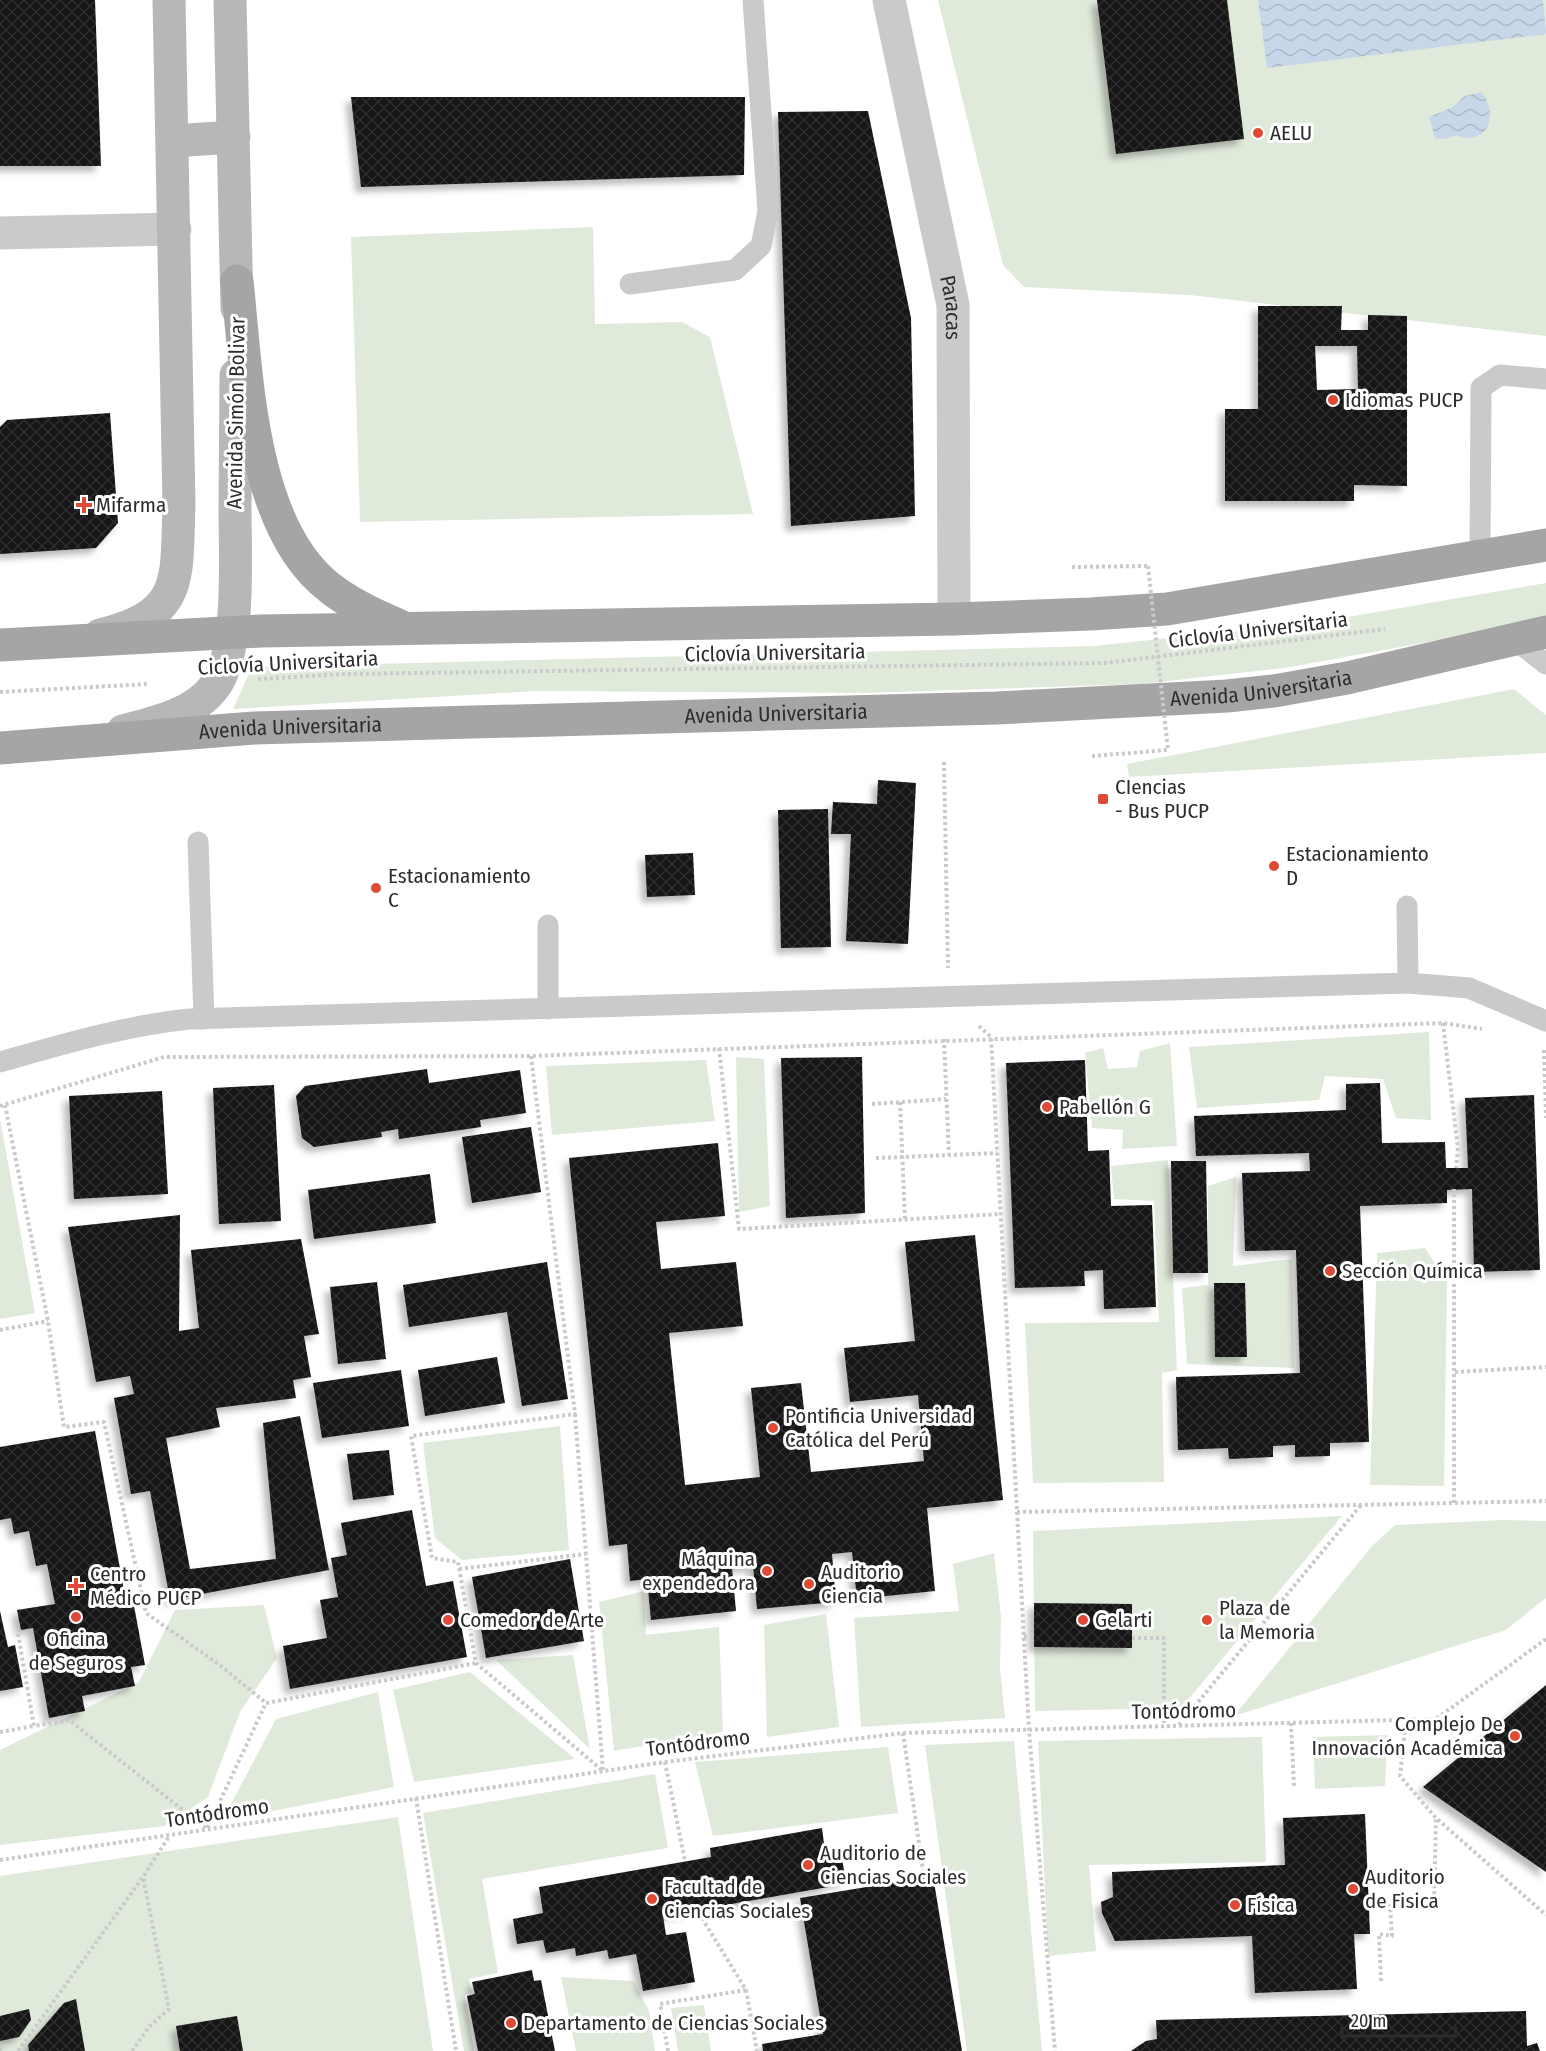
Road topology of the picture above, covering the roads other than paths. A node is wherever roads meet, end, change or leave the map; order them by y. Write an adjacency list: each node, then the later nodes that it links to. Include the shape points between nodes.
1 (169, 0): 6 (main road)
2 (230, 0): 5 (main road, Avenida Simón Bolivar)
3 (753, 0): 10 (lane, via 768,211 761,246 735,270)
4 (889, 0): 14 (street, Paracas, via 953,305)
5 (234, 137): 6 (main road); 9 (main road, Avenida Simón Bolivar)
6 (172, 141): 7 (main road)
7 (175, 229): 8 (street); 19 (main road, via 179,504 175,582 164,604 153,614 123,629)
8 (0, 234)
9 (237, 280): 15 (main road, via 258,451 281,522 300,555 329,588 363,609); 16 (main road, Avenida Simón Bolivar)
10 (630, 284)
11 (1546, 379): 13 (lane, via 1500,375 1481,388)
12 (1546, 545): 13 (main road)
13 (1480, 557): 14 (main road, via 1167,609)
14 (954, 619): 15 (main road)
15 (411, 630): 16 (main road)
16 (231, 632): 19 (main road); 22 (main road, Avenida Simón Bolivar, via 219,681 199,702 147,725)
17 (1546, 632): 18 (main road, Avenida Universitaria)
18 (1514, 639): 21 (lane); 22 (main road, Avenida Universitaria, via 1347,678 1227,696 997,708 285,727)
19 (78, 640): 20 (main road)
20 (0, 645)
21 (1546, 663)
22 (92, 739): 23 (main road, Avenida Universitaria)
23 (0, 748)
24 (198, 842): 29 (lane)
25 (1407, 906): 27 (lane)
26 (548, 925): 28 (lane)
27 (1408, 984): 28 (lane); 30 (lane, via 1469,988)
28 (548, 1009): 29 (lane)
29 (204, 1019): 31 (lane, via 144,1024)
30 (1545, 1030)
31 (0, 1062)

